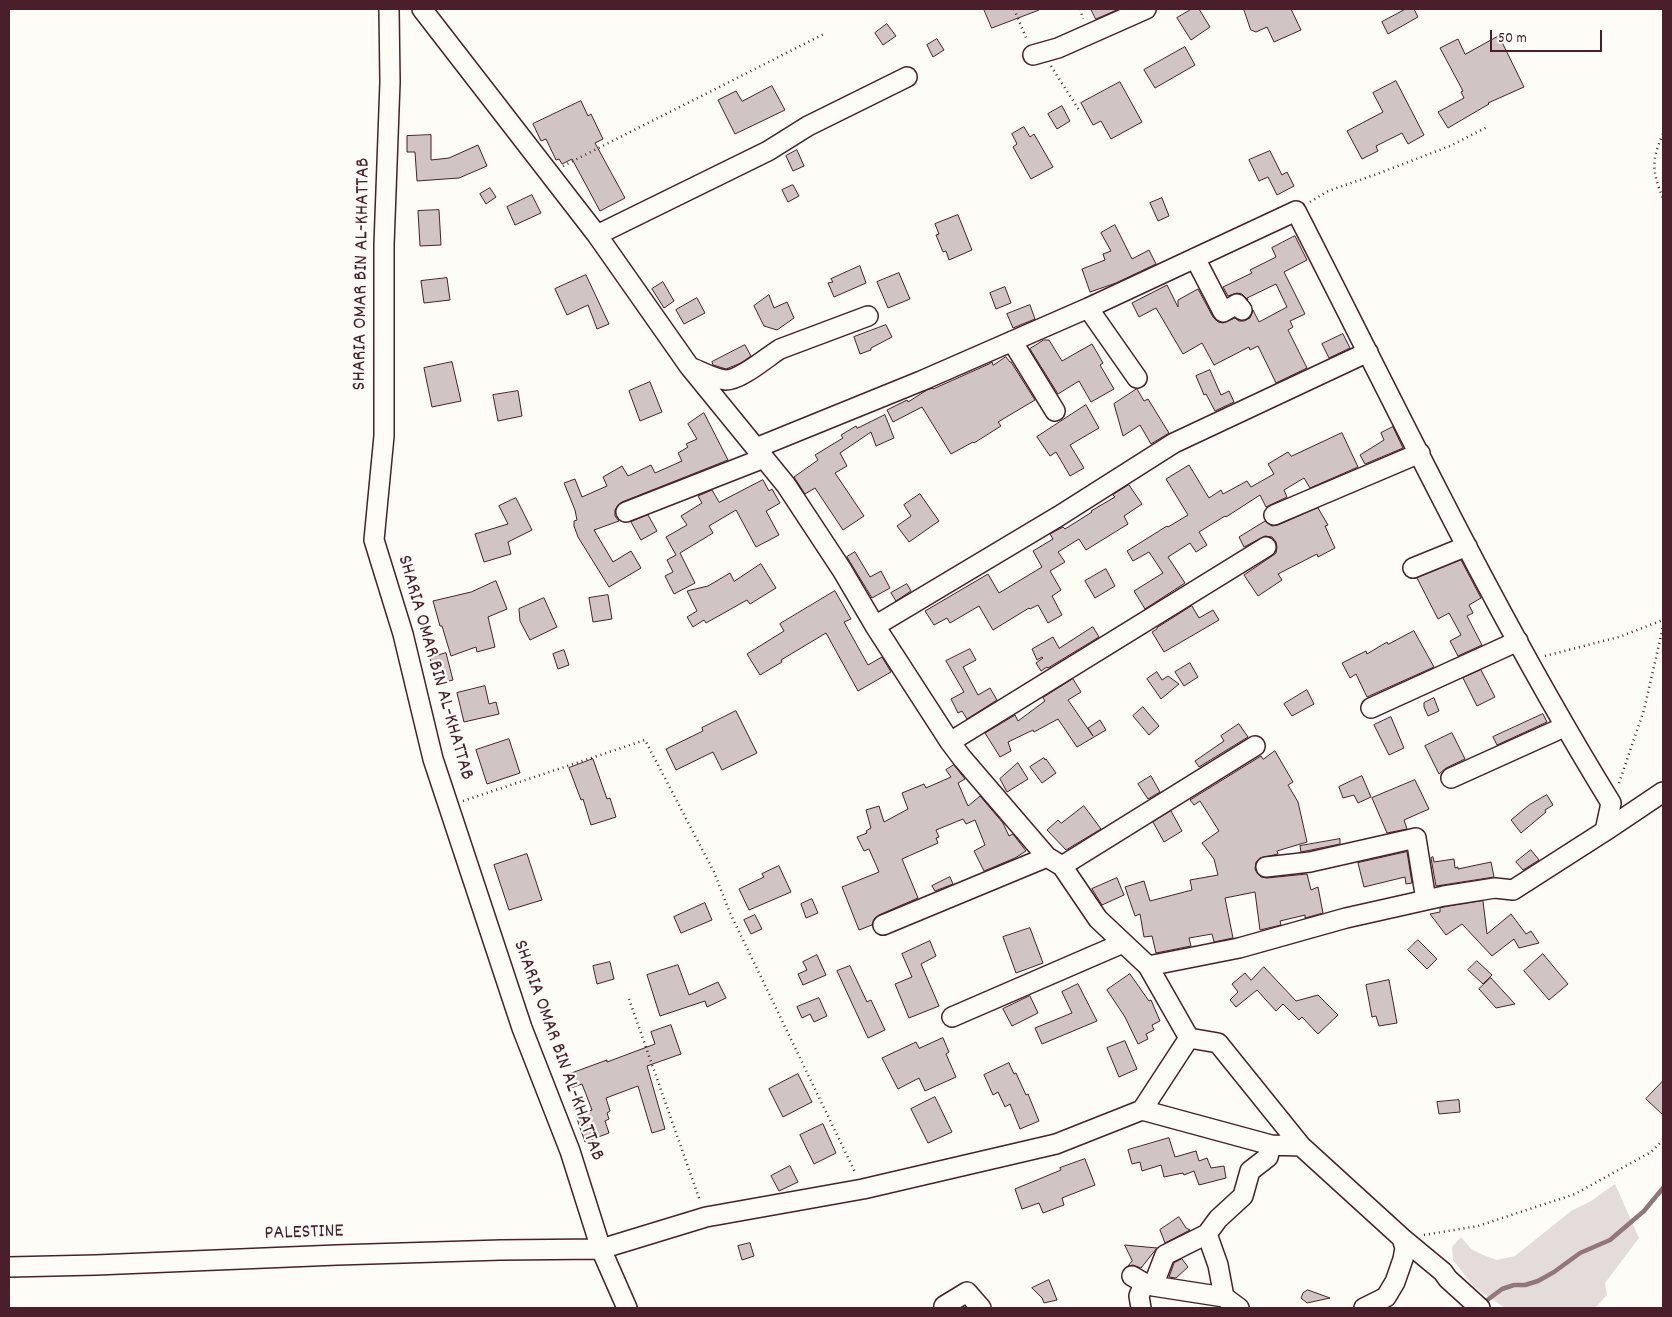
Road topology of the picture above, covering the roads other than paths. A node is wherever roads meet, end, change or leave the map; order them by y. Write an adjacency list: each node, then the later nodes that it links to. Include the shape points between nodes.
1 (389, 9): 45 (street, SHARIA OMAR BIN AL-KHATTAB, via 384,436 374,540 403,634 433,759 522,1028 570,1151)
2 (422, 9): 6 (street)
3 (1146, 9): 4 (street, via 1058,48)
4 (1033, 55)
5 (907, 78): 6 (street)
6 (597, 235): 13 (street)
7 (1195, 258): 8 (street); 9 (street, via 1223,312 1237,304); 12 (street, via 1296,212)
8 (1088, 308): 11 (street); 14 (street)
9 (1242, 310)
10 (868, 316): 13 (street, via 780,349 761,364 728,380)
11 (1012, 341): 15 (street); 16 (street)
12 (1368, 352): 17 (street); 23 (street, via 1174,443)
13 (689, 366): 16 (street)
14 (1137, 378)
15 (1055, 411)
16 (760, 453): 18 (street); 23 (street, via 786,485)
17 (1420, 453): 19 (street); 20 (street)
18 (626, 512)
19 (1274, 515)
20 (1467, 546): 22 (street); 24 (street)
21 (1266, 547): 27 (street)
22 (1413, 568)
23 (875, 626): 27 (street)
24 (1522, 648): 25 (street); 26 (street)
25 (1372, 708)
26 (1564, 727): 29 (street); 31 (street, via 1611,803)
27 (950, 742): 32 (street)
28 (1255, 746): 32 (street)
29 (1451, 778)
30 (1663, 792): 31 (street)
31 (1605, 831): 34 (street, via 1513,890 1495,888)
32 (1055, 862): 35 (street); 36 (street, via 1098,918)
33 (1266, 867): 34 (street, via 1310,862 1416,838)
34 (1426, 900): 37 (street, via 1239,948)
35 (883, 925)
36 (1123, 943): 37 (street); 38 (street)
37 (1148, 966): 39 (street)
38 (952, 1017)
39 (1189, 1038): 40 (street); 42 (street, via 1218,1043)
40 (1142, 1110): 41 (street); 45 (street, PALESTINE, via 1056,1144 863,1189 706,1217)
41 (1271, 1145): 42 (street); 43 (street, via 1268,1157 1250,1171 1243,1196)
42 (1301, 1146): 44 (street)
43 (1207, 1234): 47 (street, via 1165,1255); 48 (street, via 1218,1265)
44 (1402, 1238): 54 (street, via 1404,1259 1395,1282 1386,1297); 55 (street)
45 (601, 1249): 46 (street, PALESTINE); 49 (street, SHARIA OMAR BIN AL-KHATTAB)
46 (9, 1267)
47 (1143, 1282): 48 (street); 52 (street)
48 (1224, 1297): 53 (street)
49 (627, 1308)
50 (945, 1308): 51 (street, via 967,1292)
51 (981, 1308)
52 (1141, 1308)
53 (1239, 1308)
54 (1364, 1308)
55 (1480, 1308)

